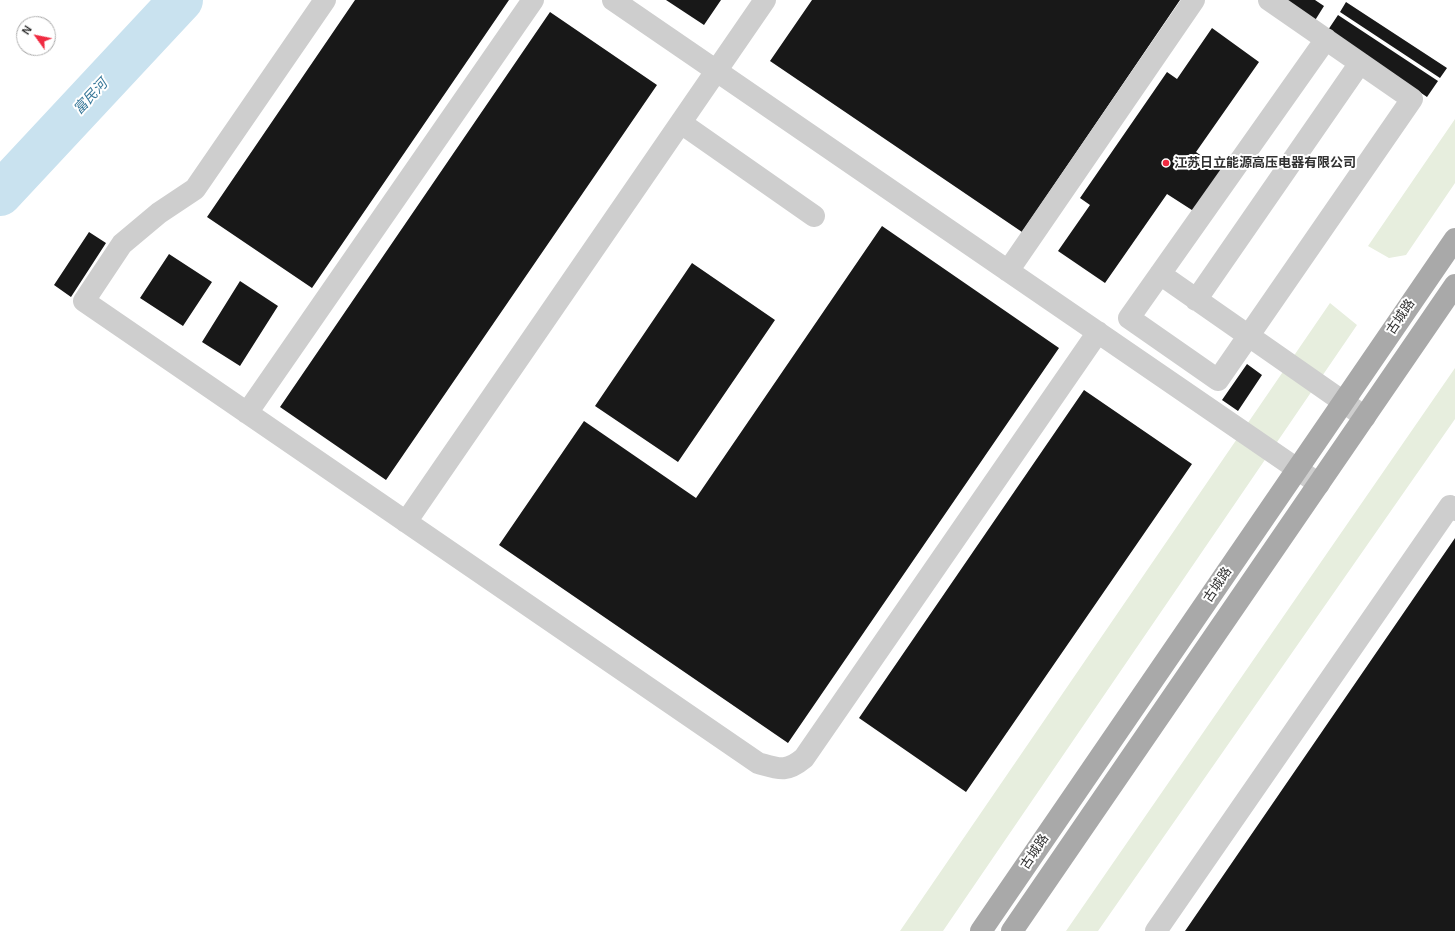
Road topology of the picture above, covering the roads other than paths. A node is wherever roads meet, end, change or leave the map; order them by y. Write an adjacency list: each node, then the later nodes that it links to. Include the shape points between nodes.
1 (325, 0): 20 (lane, via 195,188 159,213 122,244 84,302)
2 (533, 0): 20 (lane)
3 (613, 0): 9 (lane)
4 (765, 0): 9 (lane)
5 (1194, 0): 13 (lane)
6 (1269, 0): 7 (lane)
7 (1326, 39): 8 (lane); 14 (lane)
8 (1360, 63): 16 (lane); 18 (lane, via 1412,99)
9 (717, 71): 10 (lane); 13 (lane)
10 (681, 123): 11 (lane); 25 (lane)
11 (814, 216)
12 (1455, 239): 19 (main road, 古城路)
13 (1008, 271): 17 (lane)
14 (1160, 274): 16 (lane); 18 (lane, via 1129,318 1154,336 1218,380)
15 (1455, 285): 21 (main road, 古城路)
16 (1196, 300): 18 (lane)
17 (1098, 332): 22 (lane); 25 (lane, via 804,758 793,767 779,769 758,763)
18 (1249, 336): 19 (lane)
19 (1343, 402): 21 (lane); 22 (main road, 古城路)
20 (247, 413): 25 (lane)
21 (1365, 417): 23 (main road, 古城路)
22 (1298, 469): 23 (lane); 26 (main road, 古城路)
23 (1319, 484): 27 (main road, 古城路)
24 (1455, 510): 28 (lane, via 1450,506)
25 (406, 522)
26 (981, 931)
27 (1012, 931)
28 (1156, 931)

